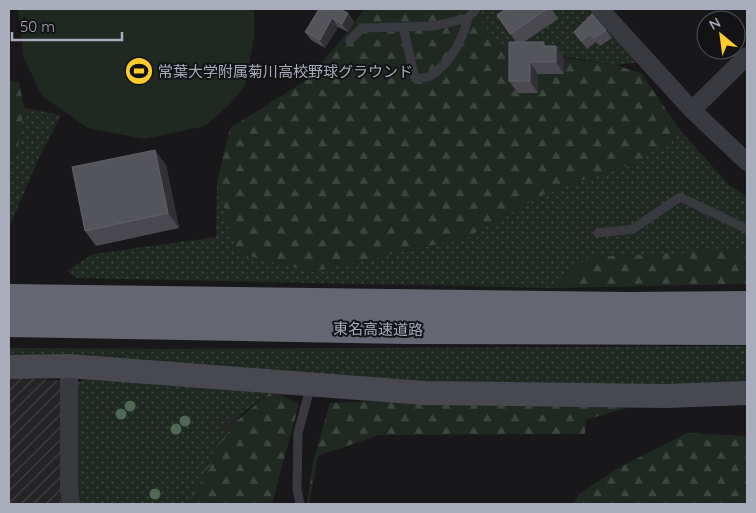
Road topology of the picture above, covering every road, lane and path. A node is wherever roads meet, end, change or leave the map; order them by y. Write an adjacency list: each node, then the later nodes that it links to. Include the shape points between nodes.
1 (476, 9): 3 (lane)
2 (599, 12): 7 (street)
3 (468, 18): 4 (lane, via 435,26); 4 (lane, via 464,36 455,51 429,77 415,78)
4 (404, 28): 5 (lane, via 362,28)
5 (350, 40)
6 (747, 56): 7 (street)
7 (692, 110): 8 (street)
8 (747, 162)
9 (747, 229): 10 (lane, via 680,197 633,229)
10 (598, 233)
11 (9, 298): 12 (highway, 東名高速道路, via 580,306)
12 (747, 305)
13 (9, 324): 14 (highway, 東名高速道路)
14 (747, 331)
15 (68, 366): 16 (street); 17 (street); 19 (street)
16 (9, 367)
17 (311, 384): 18 (street, via 424,393 666,396); 20 (lane, via 298,433 297,489)
18 (747, 393)
19 (71, 504)
20 (300, 504)

